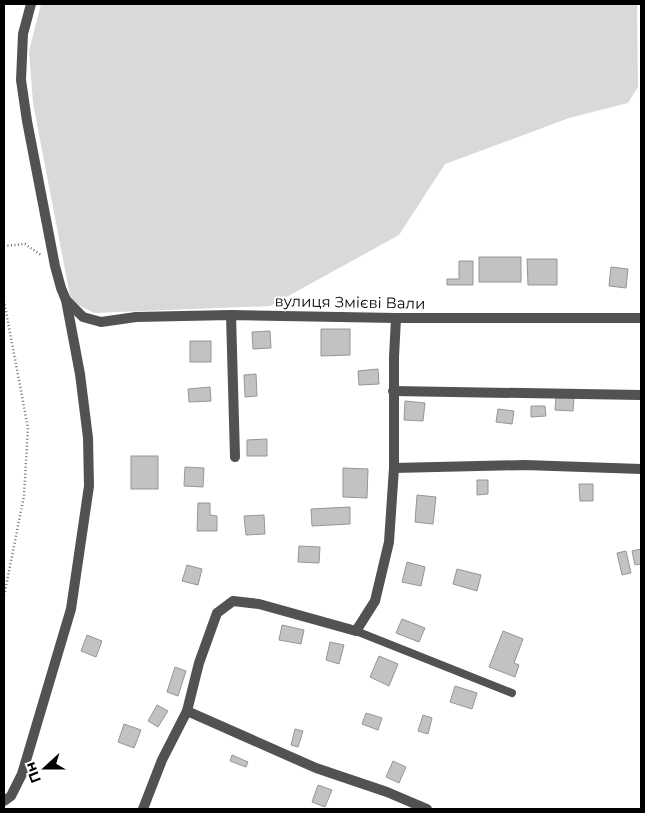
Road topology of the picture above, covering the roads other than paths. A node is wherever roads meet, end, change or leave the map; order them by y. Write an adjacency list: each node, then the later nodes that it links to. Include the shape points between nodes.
1 (31, 4): 2 (street, via 24,34 21,80 55,266)
2 (66, 300): 3 (street, вулиця Змієві Вали, via 83,317 101,322 136,317); 14 (street, via 88,438 89,486 71,609 22,774 11,796)
3 (231, 315): 4 (street, вулиця Змієві Вали); 8 (street)
4 (396, 318): 5 (street, вулиця Змієві Вали); 6 (street)
5 (641, 318)
6 (393, 391): 7 (street); 9 (street)
7 (641, 395)
8 (235, 458)
9 (394, 468): 10 (street, via 525,465); 11 (street, via 390,542 375,601)
10 (641, 469)
11 (356, 631): 12 (lane); 13 (street, via 260,604 233,600 217,613 199,663)
12 (512, 693)
13 (187, 711): 15 (street, via 162,760); 16 (street, via 316,768)
14 (4, 801)
15 (143, 809)
16 (427, 809)

